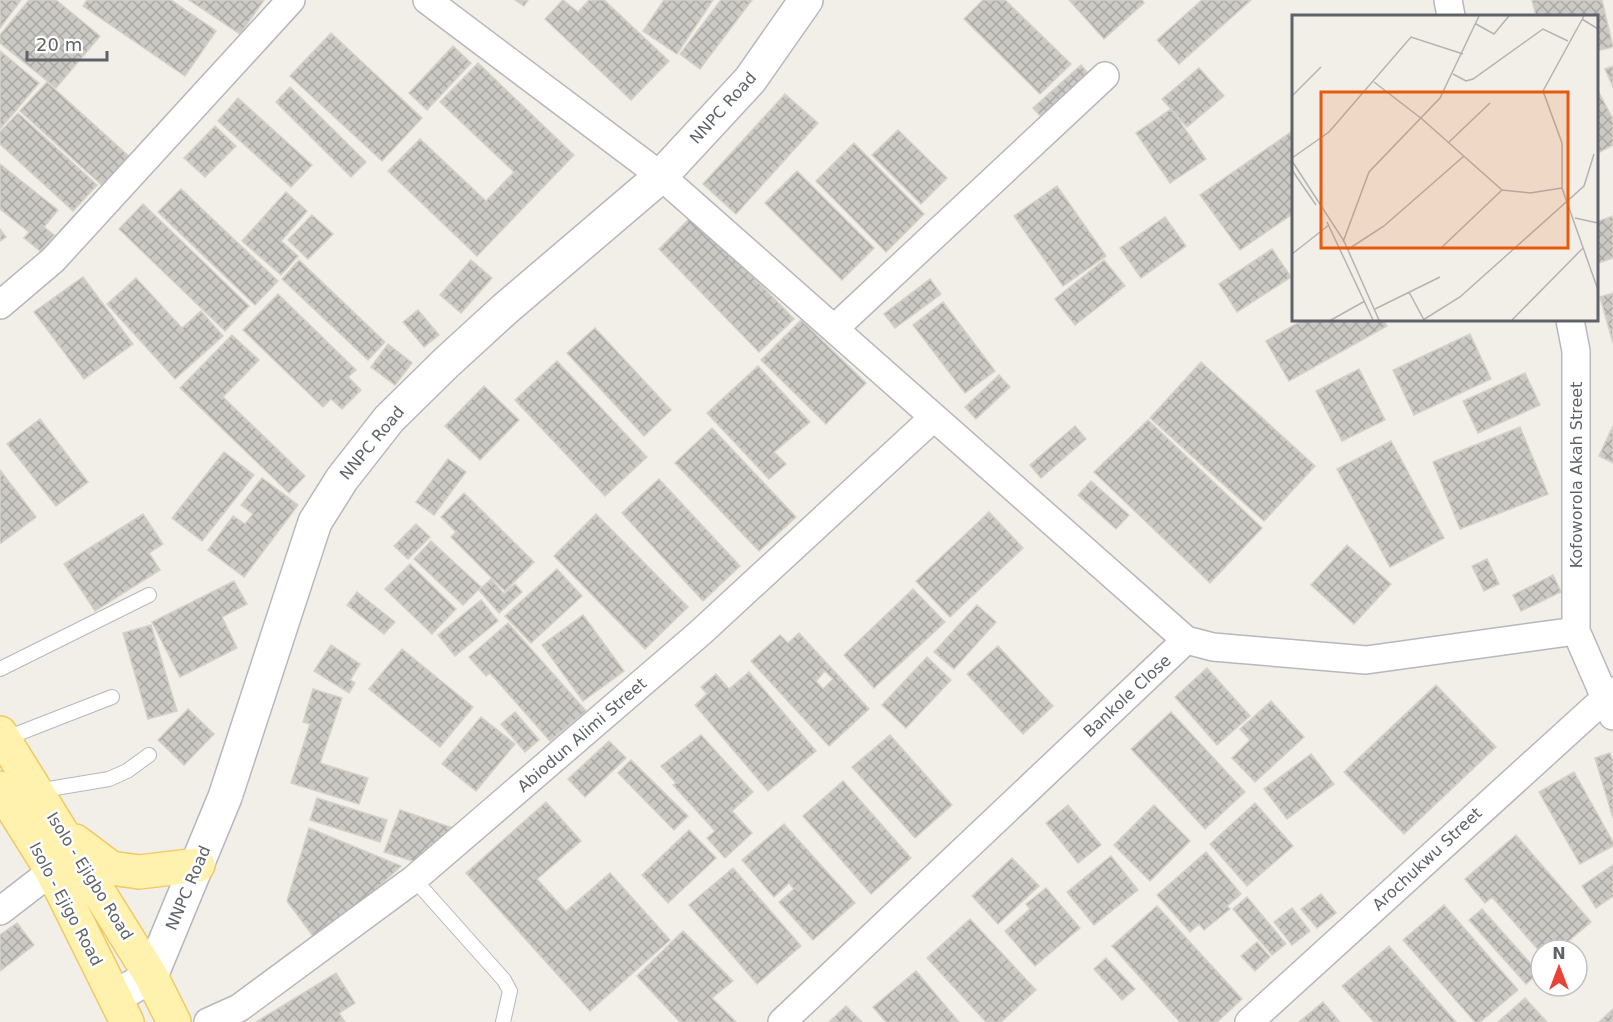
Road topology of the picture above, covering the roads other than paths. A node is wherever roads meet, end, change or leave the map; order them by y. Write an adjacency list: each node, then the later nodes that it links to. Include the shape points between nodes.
1 (291, 0): 8 (street, via 53,261)
2 (427, 0): 7 (street)
3 (806, 0): 7 (street, NNPC Road, via 750,80)
4 (1448, 0): 5 (street)
5 (1450, 15)
6 (1105, 76): 10 (street)
7 (661, 176): 10 (street); 23 (street, NNPC Road, via 446,363 389,418 342,478 315,522 225,797)
8 (0, 305)
9 (1570, 321): 13 (street, Kofoworola Akah Street, via 1576,351)
10 (835, 328): 11 (street)
11 (933, 418): 14 (street); 25 (street, Abiodun Alimi Street, via 700,633)
12 (149, 595): 15 (lane)
13 (1576, 631): 14 (street, via 1366,660 1213,647); 17 (street)
14 (1186, 640): 32 (street, Bankole Close)
15 (0, 669)
16 (112, 697): 18 (lane)
17 (1610, 701): 33 (street, Arochukwu Street)
18 (2, 736): 21 (main road, Isolo - Ejigbo Road)
19 (149, 755): 21 (lane, via 109,779)
20 (0, 788): 24 (main road, Isolo - Ejigo Road)
21 (36, 791): 22 (main road, Isolo - Ejigbo Road)
22 (62, 832): 23 (main road, via 111,868 139,872); 27 (main road, Isolo - Ejigbo Road)
23 (198, 865): 27 (street, NNPC Road)
24 (52, 871): 26 (street); 28 (main road, Isolo - Ejigo Road)
25 (414, 879): 30 (street, Abiodun Alimi Street, via 239,1008); 31 (lane, via 504,980 510,991)
26 (0, 912)
27 (151, 976): 28 (street); 29 (main road, Isolo - Ejigbo Road)
28 (121, 1009)
29 (174, 1022)
30 (208, 1022)
31 (503, 1022)
32 (782, 1022)
33 (1250, 1022)

